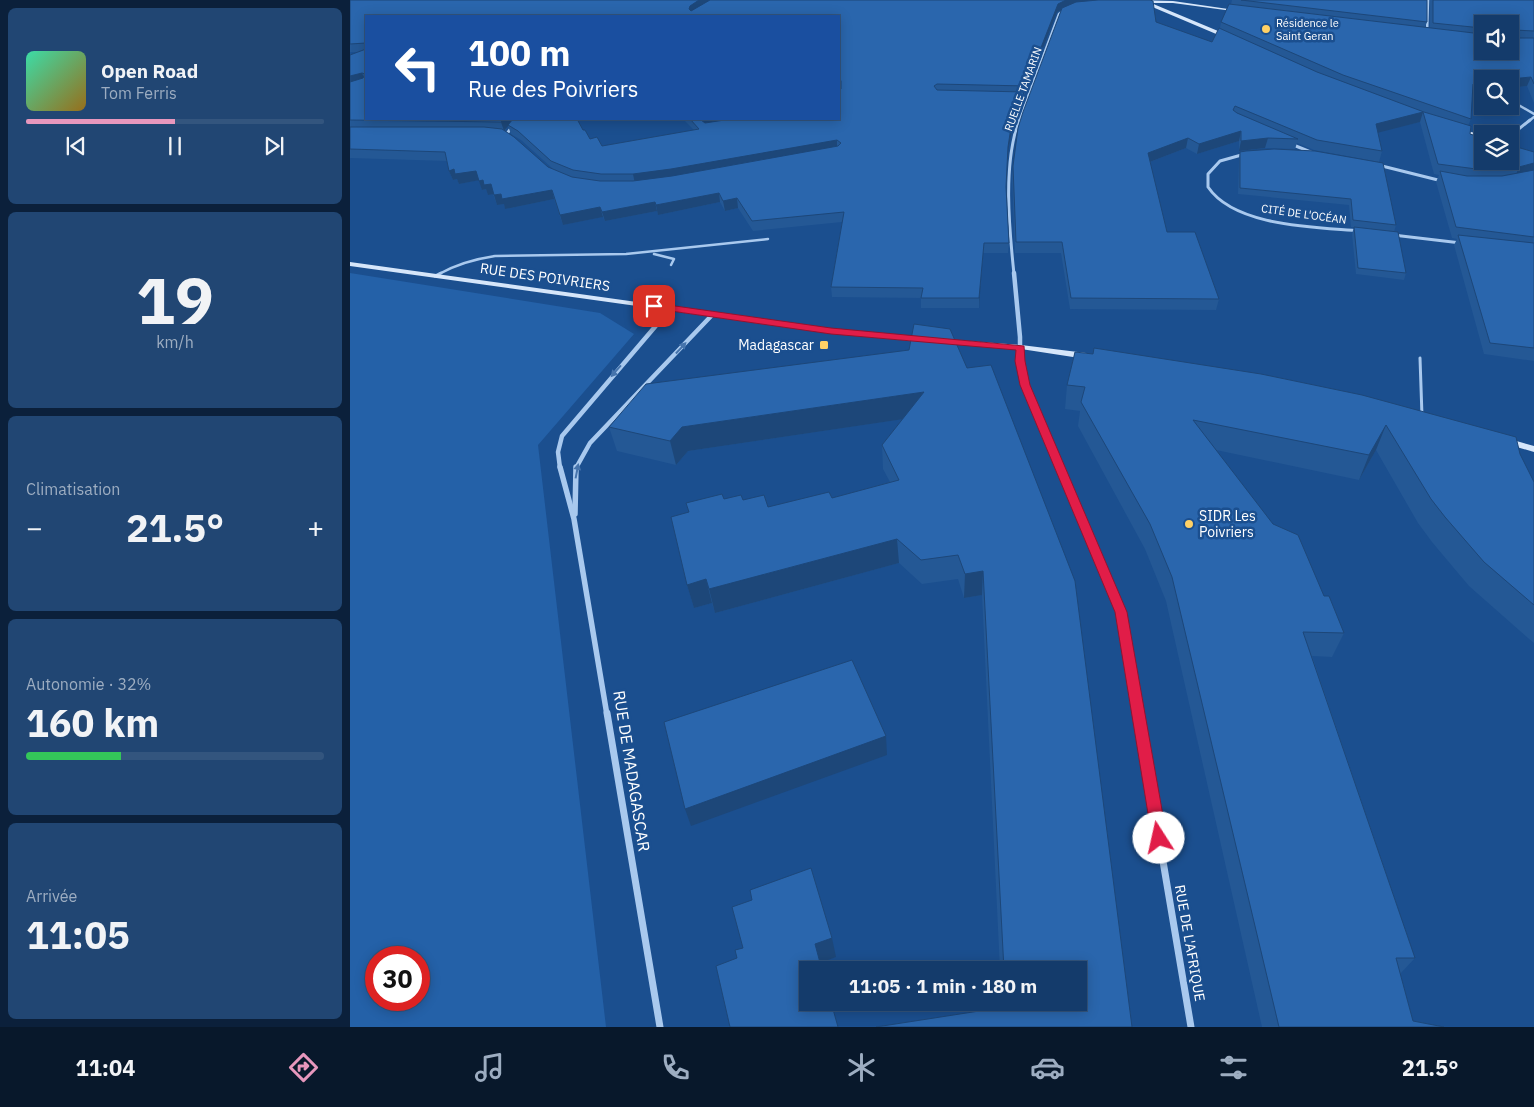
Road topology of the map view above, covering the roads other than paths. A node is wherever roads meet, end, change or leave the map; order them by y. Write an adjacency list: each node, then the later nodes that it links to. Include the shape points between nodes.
1 (1428, 0): 8 (street)
2 (1133, 1): 3 (street)
3 (1144, 2): 4 (street); 10 (street)
4 (1185, 2): 6 (street)
5 (1067, 9): 12 (street, RUELLE TAMARIN, via 1059,14)
6 (1249, 13)
7 (1417, 34): 8 (street)
8 (1427, 35): 9 (street)
9 (1436, 36)
10 (1231, 38)
11 (1019, 98): 12 (street)
12 (1028, 98): 37 (street, RUELLE TAMARIN, via 1016,129 1009,162 1011,248)
13 (1519, 106): 14 (street)
14 (1534, 115): 17 (street)
15 (517, 120): 19 (street)
16 (1448, 127): 20 (street)
17 (1519, 128)
18 (497, 134): 19 (street)
19 (506, 135): 21 (street)
20 (1474, 135)
21 (513, 139)
22 (1287, 142): 24 (street, via 1314,154)
23 (1251, 153): 27 (street, CITÉ DE L'OCÉAN, via 1215,164 1206,184 1213,196 1230,208 1256,217)
24 (1295, 153)
25 (1369, 164): 26 (street)
26 (1445, 181)
27 (1367, 232)
28 (1386, 234): 30 (street)
29 (768, 239): 31 (lane)
30 (1465, 243)
31 (649, 252): 33 (lane, via 674,259); 34 (lane, via 484,258 448,267)
32 (350, 264): 34 (street, RUE DES POIVRIERS)
33 (671, 265)
34 (435, 276): 35 (street, RUE DES POIVRIERS)
35 (671, 308): 36 (street, RUE DES POIVRIERS); 43 (street, RUE DE MADAGASCAR, one-way to 43, via 562,436 558,452)
36 (713, 314): 37 (street, RUE DES POIVRIERS, via 883,337); 43 (street, RUE DE MADAGASCAR, one-way to 36, via 576,467 590,444)
37 (1021, 348): 38 (street, RUE DES POIVRIERS); 45 (street, RUE DE L'AFRIQUE, via 1025,385 1121,612)
38 (1100, 358)
39 (1420, 358): 40 (lane)
40 (1422, 419)
41 (1493, 438): 42 (street)
42 (1534, 449)
43 (574, 519): 44 (street, RUE DE MADAGASCAR)
44 (660, 1027)
45 (1191, 1027)

